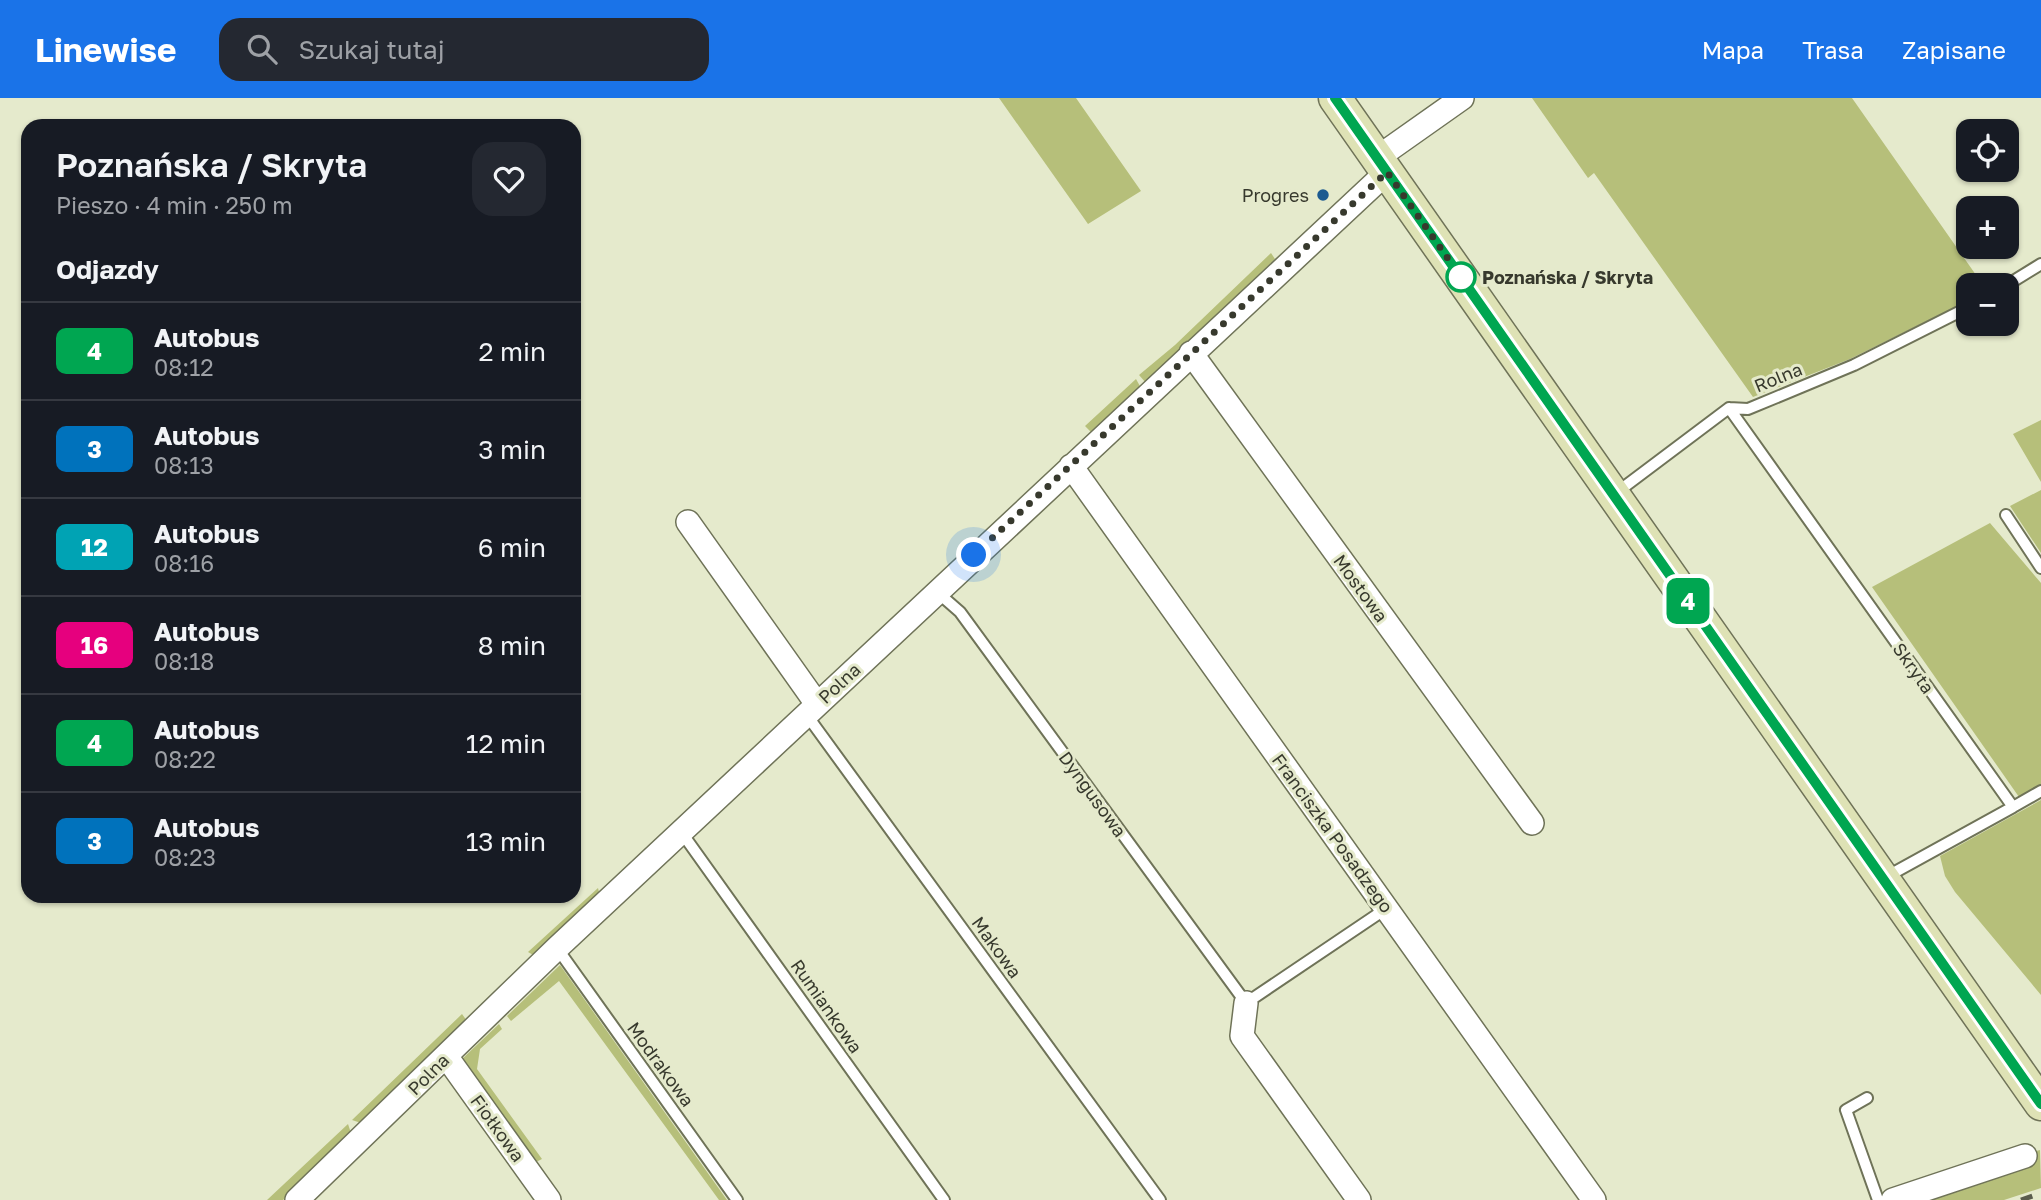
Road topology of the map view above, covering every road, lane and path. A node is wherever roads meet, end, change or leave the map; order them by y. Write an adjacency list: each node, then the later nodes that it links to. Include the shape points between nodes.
1 (1335, 98): 3 (main road)
2 (1462, 98): 3 (street)
3 (1382, 165): 7 (street, Polna); 10 (main road)
4 (2041, 264): 5 (lane)
5 (2019, 278)
6 (1956, 314): 8 (lane, Rolna, via 1854,365 1748,409)
7 (1191, 353): 9 (street, Polna); 18 (street, Mostowa)
8 (1729, 408): 10 (lane, Rolna); 17 (lane, Skryta)
9 (1071, 466): 14 (street, Polna); 21 (street, Franciszka Posadzego)
10 (1613, 494): 20 (main road)
11 (2006, 515): 13 (lane)
12 (688, 522): 15 (street)
13 (2041, 568)
14 (936, 591): 15 (street, Polna); 23 (lane, Dyngusowa, via 960,612)
15 (811, 709): 19 (street, Polna); 32 (lane, Makowa)
16 (2041, 791): 17 (lane)
17 (2013, 807): 20 (lane)
18 (1532, 823)
19 (682, 833): 22 (street, Polna); 31 (lane, Rumiankowa)
20 (1883, 879): 26 (main road)
21 (1387, 908): 23 (lane); 34 (street, Franciszka Posadzego)
22 (557, 948): 24 (street, Polna); 30 (lane, Modrakowa)
23 (1246, 1003): 33 (street, via 1242,1036)
24 (446, 1056): 28 (street, Polna); 29 (street, Fiołkowa)
25 (1867, 1098): 35 (lane, via 1846,1110)
26 (2041, 1104)
27 (2025, 1156): 36 (street)
28 (304, 1198)
29 (550, 1200)
30 (737, 1200)
31 (944, 1200)
32 (1160, 1200)
33 (1359, 1200)
34 (1594, 1200)
35 (1878, 1200)
36 (1893, 1200)

